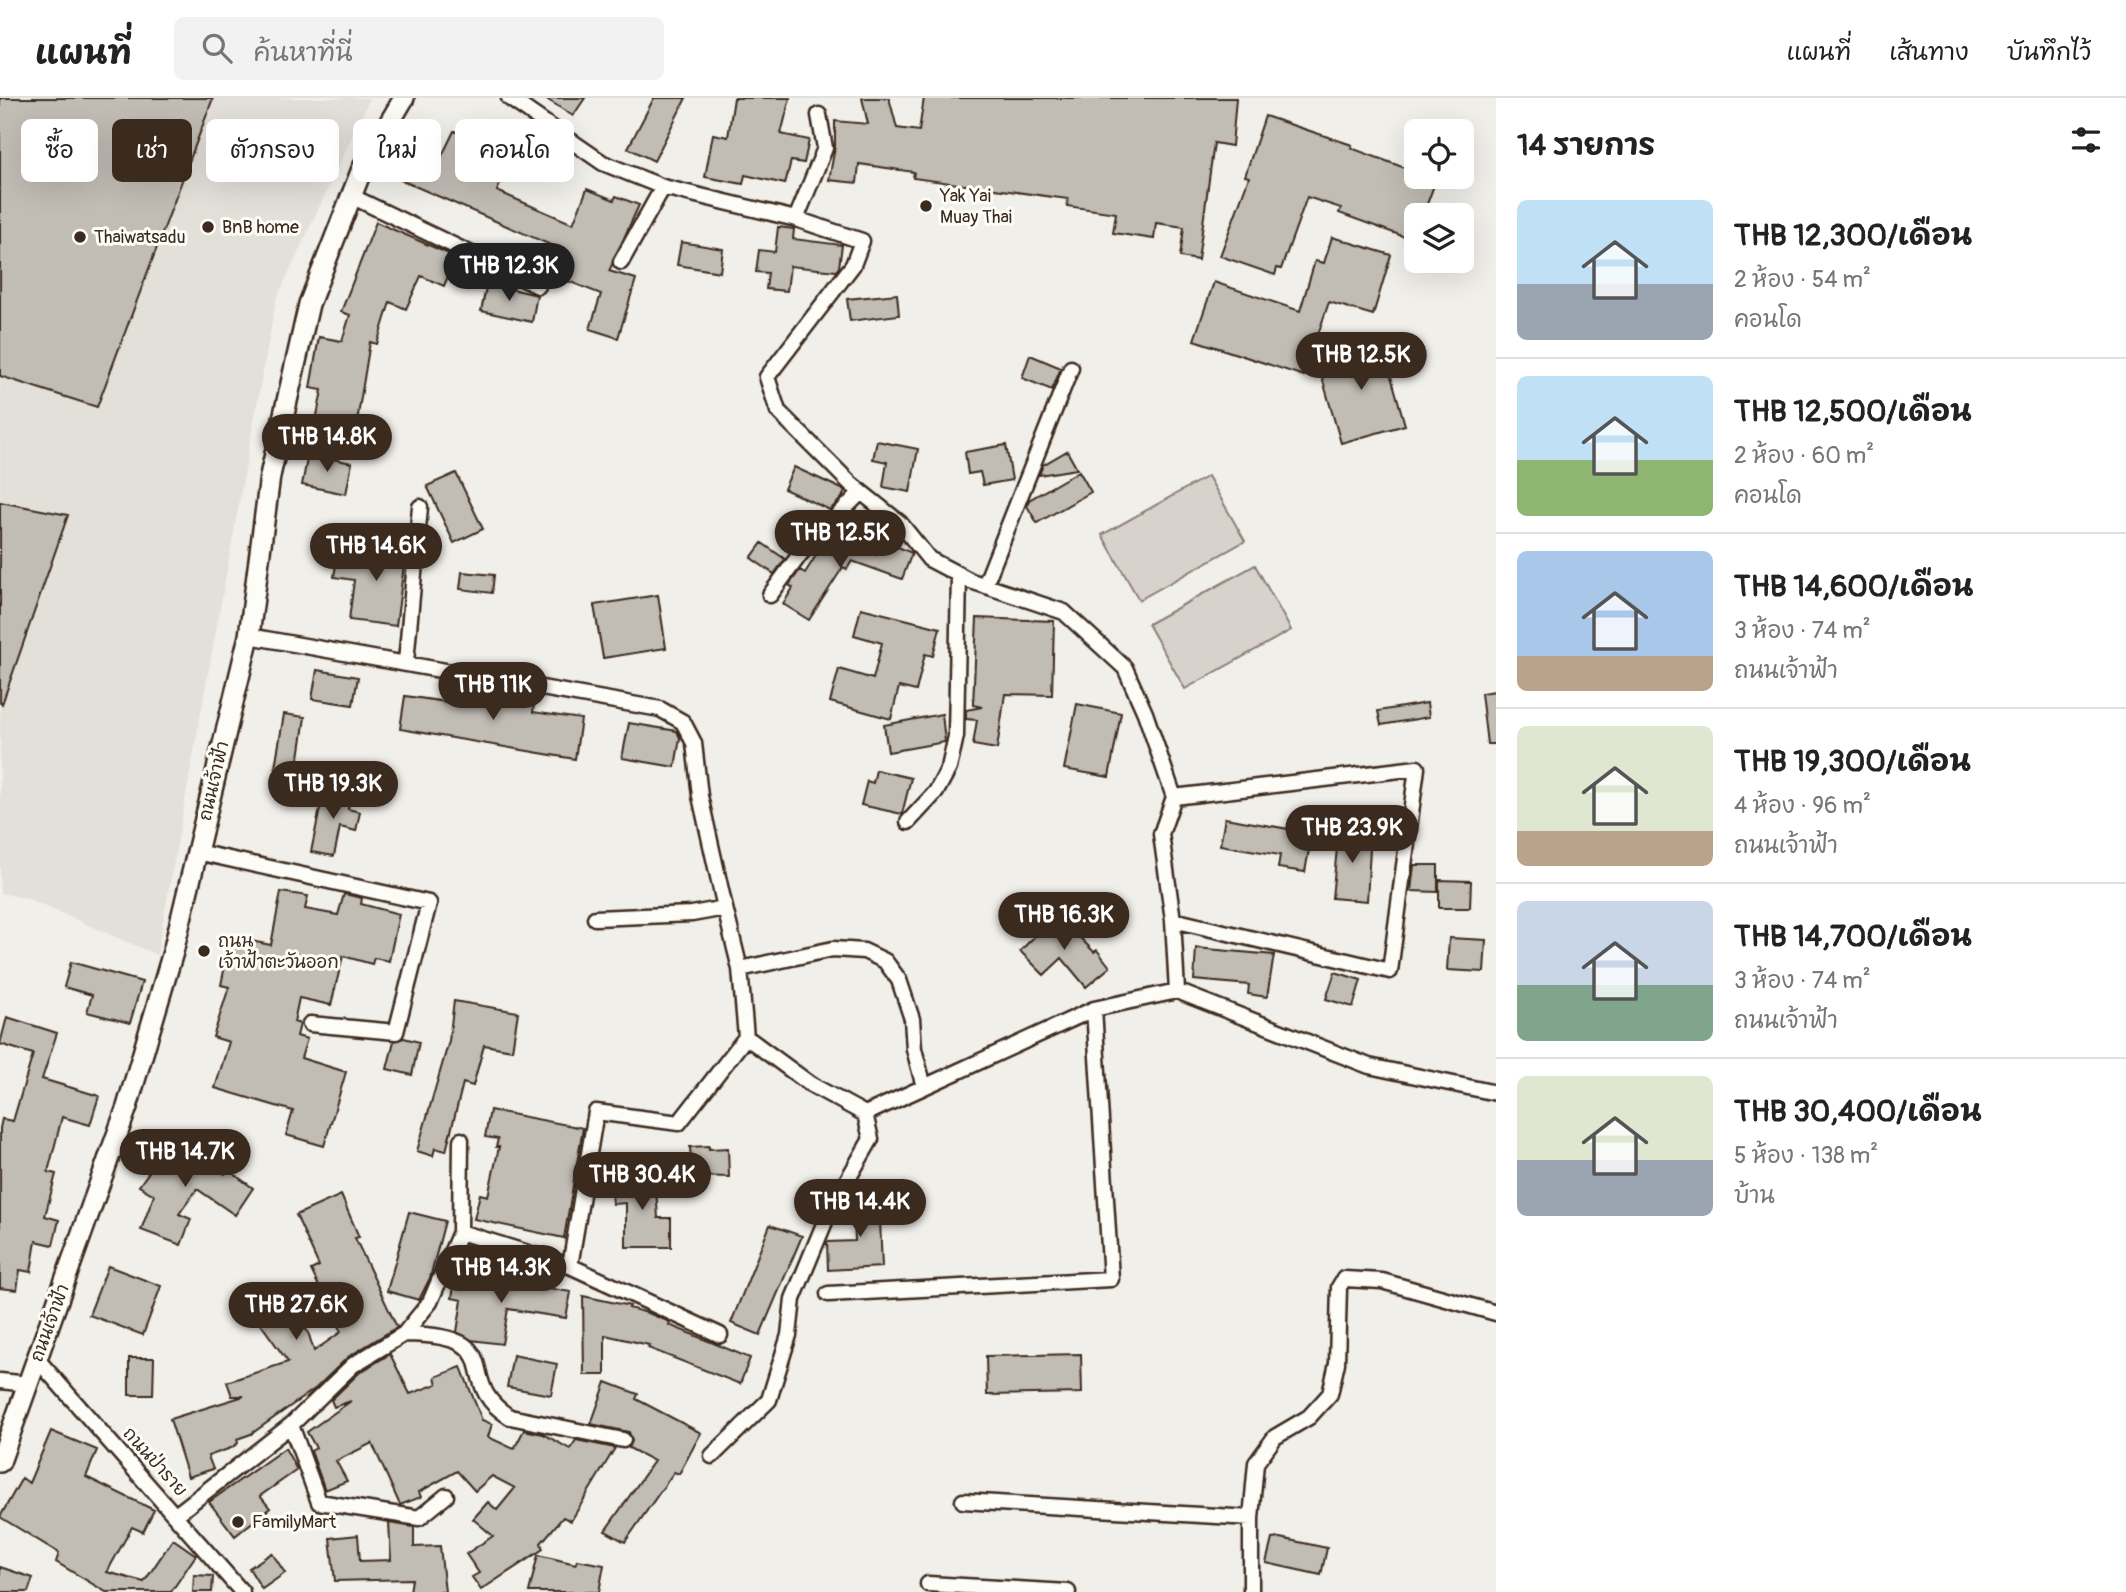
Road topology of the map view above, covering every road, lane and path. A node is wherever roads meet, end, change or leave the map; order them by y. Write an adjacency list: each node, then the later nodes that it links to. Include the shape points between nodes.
1 (404, 98): 5 (main road, ถนนเจ้าฟ้า)
2 (509, 98): 4 (street, via 603,163)
3 (819, 115): 6 (street, via 825,148)
4 (663, 187): 6 (street); 7 (street)
5 (351, 196): 8 (street); 15 (main road, ถนนเจ้าฟ้า, via 309,304 270,476)
6 (796, 219): 10 (street, via 862,241 853,265 767,377 778,411)
7 (621, 262)
8 (538, 286)
9 (1071, 368): 13 (street)
10 (861, 492): 12 (street, via 900,523 929,559); 14 (street, via 802,553)
11 (420, 507): 16 (street)
12 (959, 575): 13 (street); 18 (street, via 956,736 949,768)
13 (985, 585): 17 (street, via 1064,612 1125,668)
14 (770, 595)
15 (249, 636): 16 (street); 19 (main road, ถนนเจ้าฟ้า)
16 (406, 662): 20 (street, via 660,709 683,722 694,743 700,796)
17 (1174, 797): 22 (street, via 1161,834); 22 (street, via 1417,768 1390,971)
18 (908, 822)
19 (197, 852): 26 (street, via 429,903 396,1032); 38 (main road, ถนนเจ้าฟ้า, via 127,1107)
20 (725, 908): 21 (street); 23 (street)
21 (595, 918)
22 (1173, 920): 24 (street)
23 (740, 969): 27 (street); 28 (street, via 833,949 863,951 886,961 899,980 912,1019)
24 (1177, 991): 25 (street); 29 (street, via 1369,1066)
25 (1094, 1009): 28 (street); 34 (street, via 1111,1279)
26 (310, 1024)
27 (746, 1037): 30 (street, via 810,1084); 33 (street, via 679,1123 596,1112)
28 (924, 1087): 30 (street)
29 (1496, 1093)
30 (865, 1114): 43 (street, via 872,1139 829,1212 793,1299 789,1335 769,1400)
31 (461, 1140): 32 (street)
32 (460, 1232): 33 (street); 36 (street, via 430,1302)
33 (570, 1266): 37 (street)
34 (828, 1294)
35 (1496, 1313): 48 (street, via 1382,1281 1343,1279 1330,1394 1309,1417 1275,1437 1256,1463)
36 (404, 1334): 41 (street, via 353,1365); 42 (street, via 466,1343 474,1353 486,1395 510,1417)
37 (720, 1335)
38 (37, 1359): 40 (main road, ถนนเจ้าฟ้า); 47 (street, ถนนป่าราย)
39 (0, 1381): 40 (street)
40 (29, 1384): 44 (main road, ถนนเจ้าฟ้า)
41 (292, 1425): 45 (street, via 319,1502 419,1518); 47 (street)
42 (623, 1440)
43 (712, 1456)
44 (0, 1462)
45 (446, 1496)
46 (963, 1501): 48 (street)
47 (177, 1514): 50 (street, ถนนป่าราย)
48 (1251, 1518): 52 (street)
49 (928, 1584): 51 (street)
50 (242, 1592)
51 (1068, 1592)
52 (1251, 1592)

